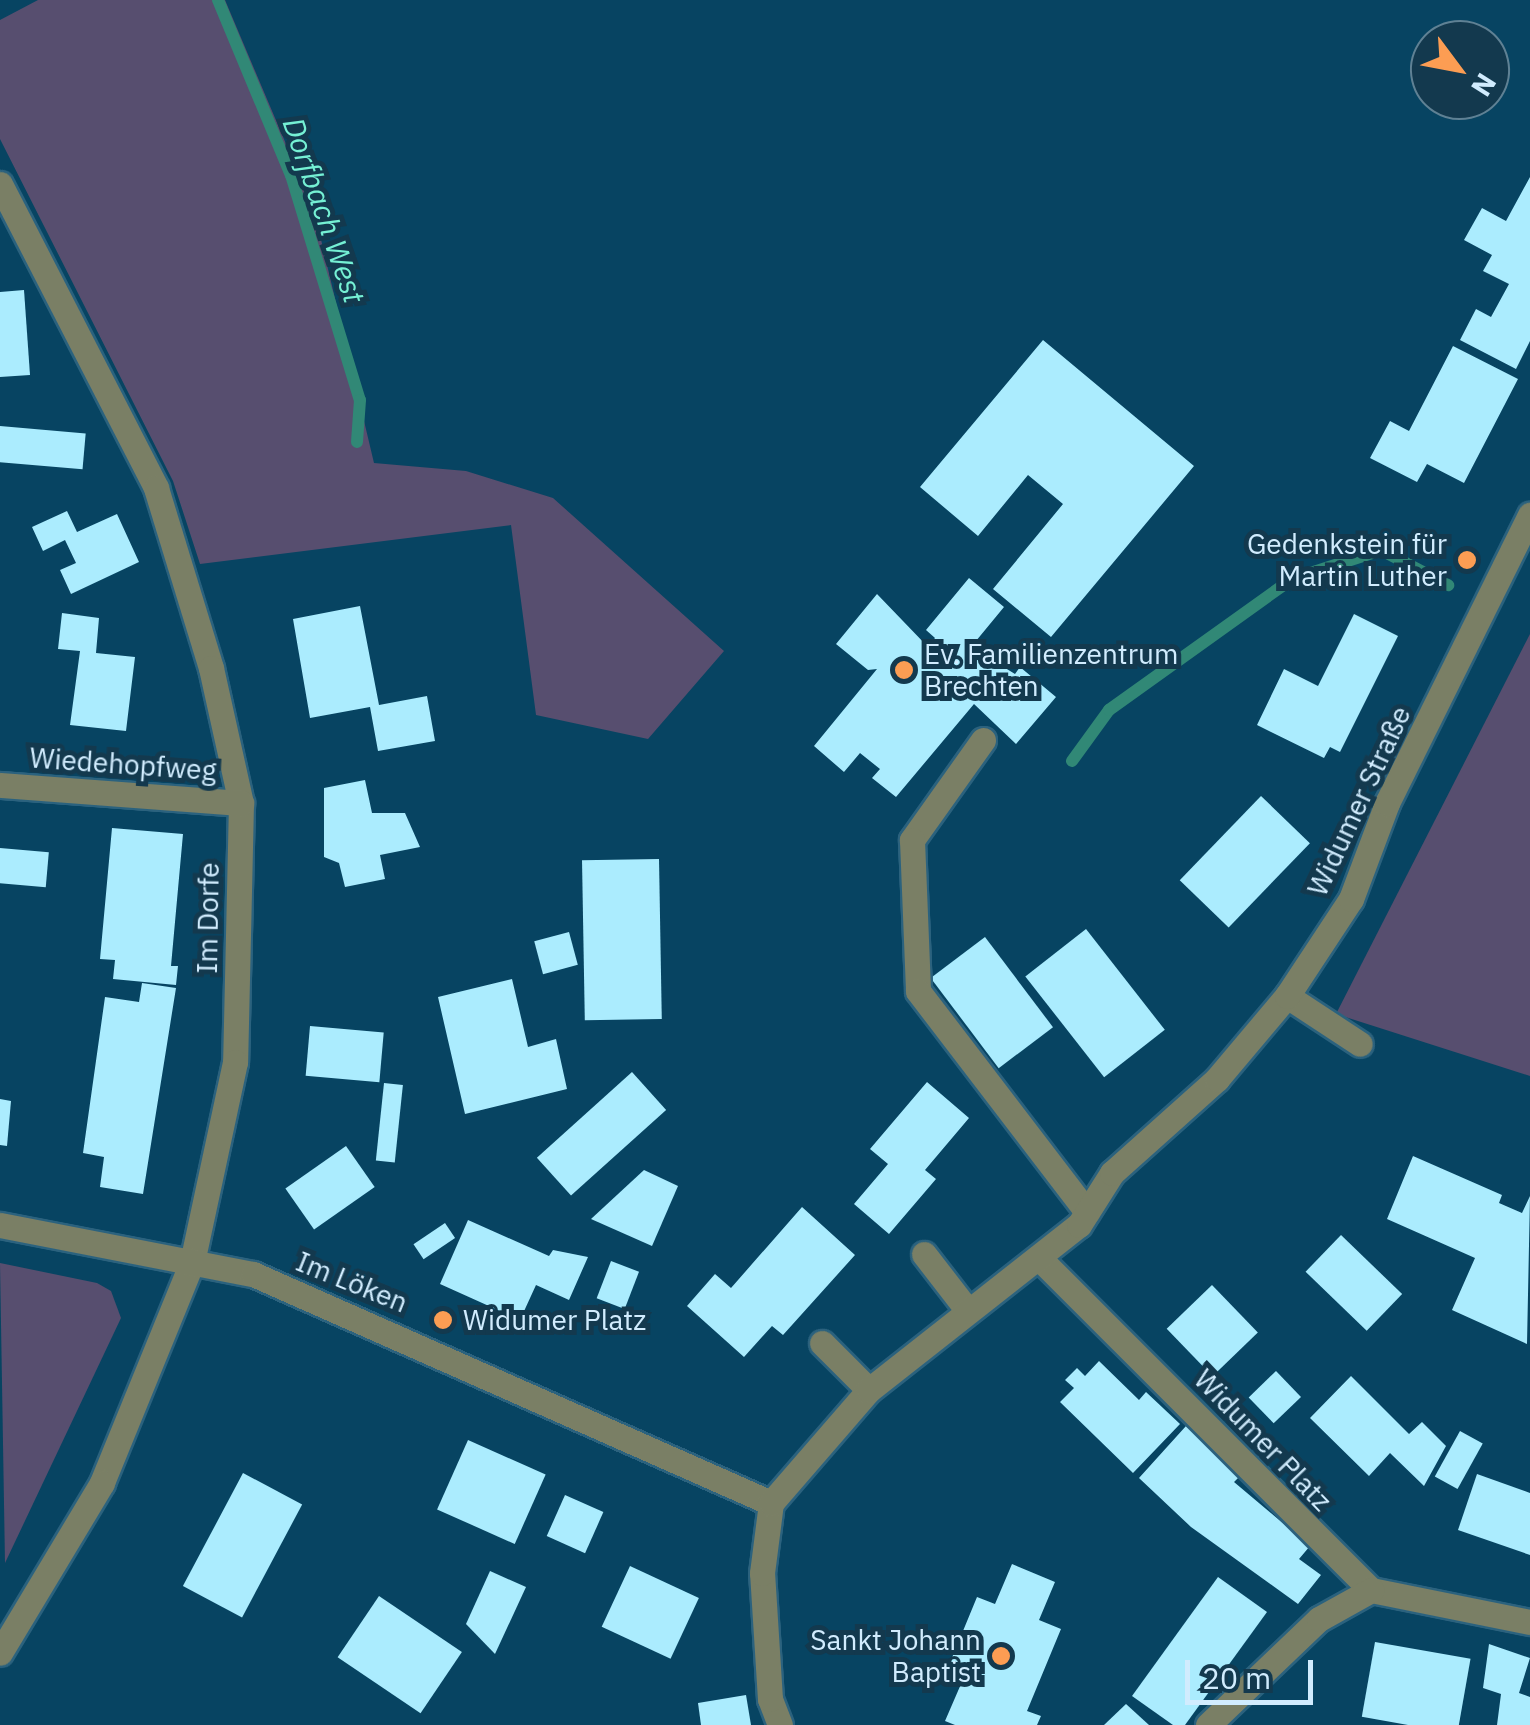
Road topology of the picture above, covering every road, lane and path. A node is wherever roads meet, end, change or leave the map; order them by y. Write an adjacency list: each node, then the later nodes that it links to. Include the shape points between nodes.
1 (0, 184): 5 (street, Im Dorfe, via 156,488 211,668)
2 (1530, 515): 6 (street, Widumer Straße, via 1387,804 1352,899)
3 (983, 740): 8 (street, via 912,840 918,991)
4 (0, 785): 5 (street, Wiedehopfweg)
5 (241, 804): 12 (street, Im Dorfe, via 234,1062)
6 (1287, 996): 7 (street); 8 (street, Widumer Straße, via 1218,1079 1112,1173)
7 (1360, 1044)
8 (1087, 1212): 11 (street, Widumer Straße)
9 (0, 1225): 12 (street, Im Löken)
10 (924, 1254): 13 (street)
11 (1040, 1258): 13 (street); 17 (street, Widumer Platz)
12 (192, 1262): 16 (street, Im Löken, via 314,1297); 19 (street, Im Dorfe, via 102,1483)
13 (965, 1307): 15 (street)
14 (822, 1343): 15 (street)
15 (869, 1390): 16 (street)
16 (771, 1503): 20 (street, via 762,1573 770,1699)
17 (1371, 1590): 18 (street); 21 (street, via 1320,1619)
18 (1530, 1622)
19 (0, 1653)
20 (780, 1725)
21 (1208, 1725)

